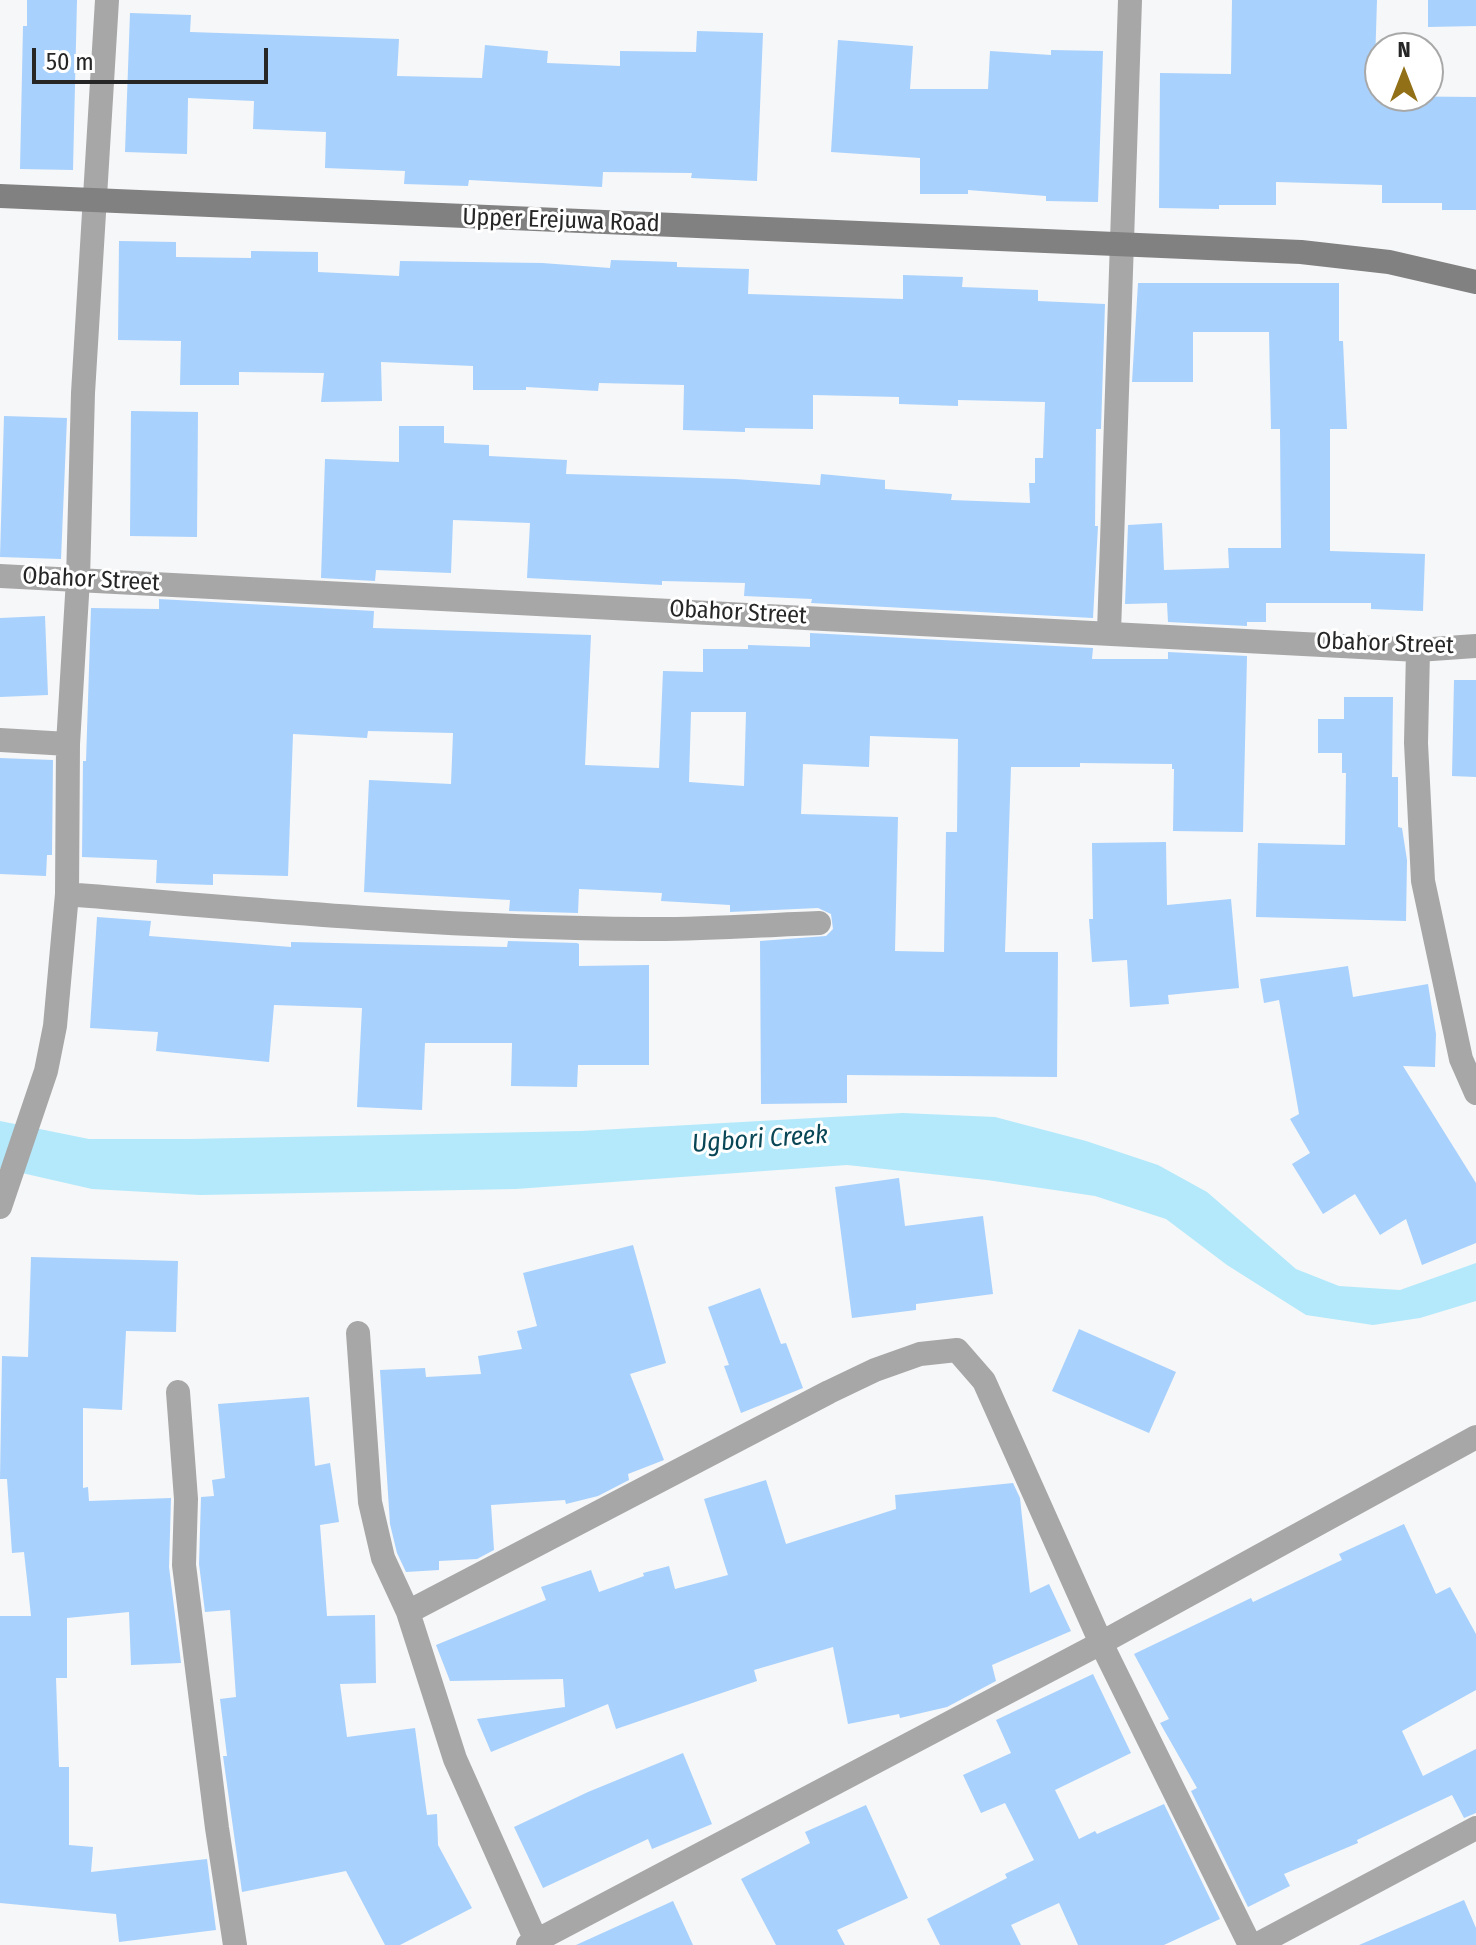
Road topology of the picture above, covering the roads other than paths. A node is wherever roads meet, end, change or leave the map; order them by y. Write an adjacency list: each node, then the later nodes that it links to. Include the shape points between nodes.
1 (107, 0): 4 (street)
2 (1130, 0): 5 (street)
3 (0, 196): 4 (street, Upper Erejuwa Road)
4 (93, 201): 5 (street, Upper Erejuwa Road); 8 (street)
5 (1122, 245): 6 (street, Upper Erejuwa Road, via 1330,255); 9 (street)
6 (1476, 282)
7 (0, 576): 8 (street, Obahor Street)
8 (78, 579): 9 (street, Obahor Street); 13 (street)
9 (1109, 632): 11 (street, Obahor Street)
10 (1476, 646): 11 (street, Obahor Street)
11 (1418, 650): 16 (street, via 1416,743 1423,881 1461,1059)
12 (0, 740): 13 (street)
13 (68, 744): 14 (street)
14 (67, 894): 15 (street, via 514,925 644,929); 17 (street, via 46,1071)
15 (819, 923)
16 (1476, 1093)
17 (0, 1207)
18 (358, 1333): 21 (street, via 370,1502 383,1558)
19 (178, 1392): 25 (street, via 186,1499 184,1565)
20 (1476, 1437): 22 (street)
21 (408, 1612): 22 (street, via 875,1370 920,1354 957,1350 984,1381); 24 (street, via 455,1759)
22 (1101, 1643): 24 (street); 26 (street)
23 (1476, 1828): 26 (street)
24 (534, 1943)
25 (235, 1945)
26 (1253, 1945)

